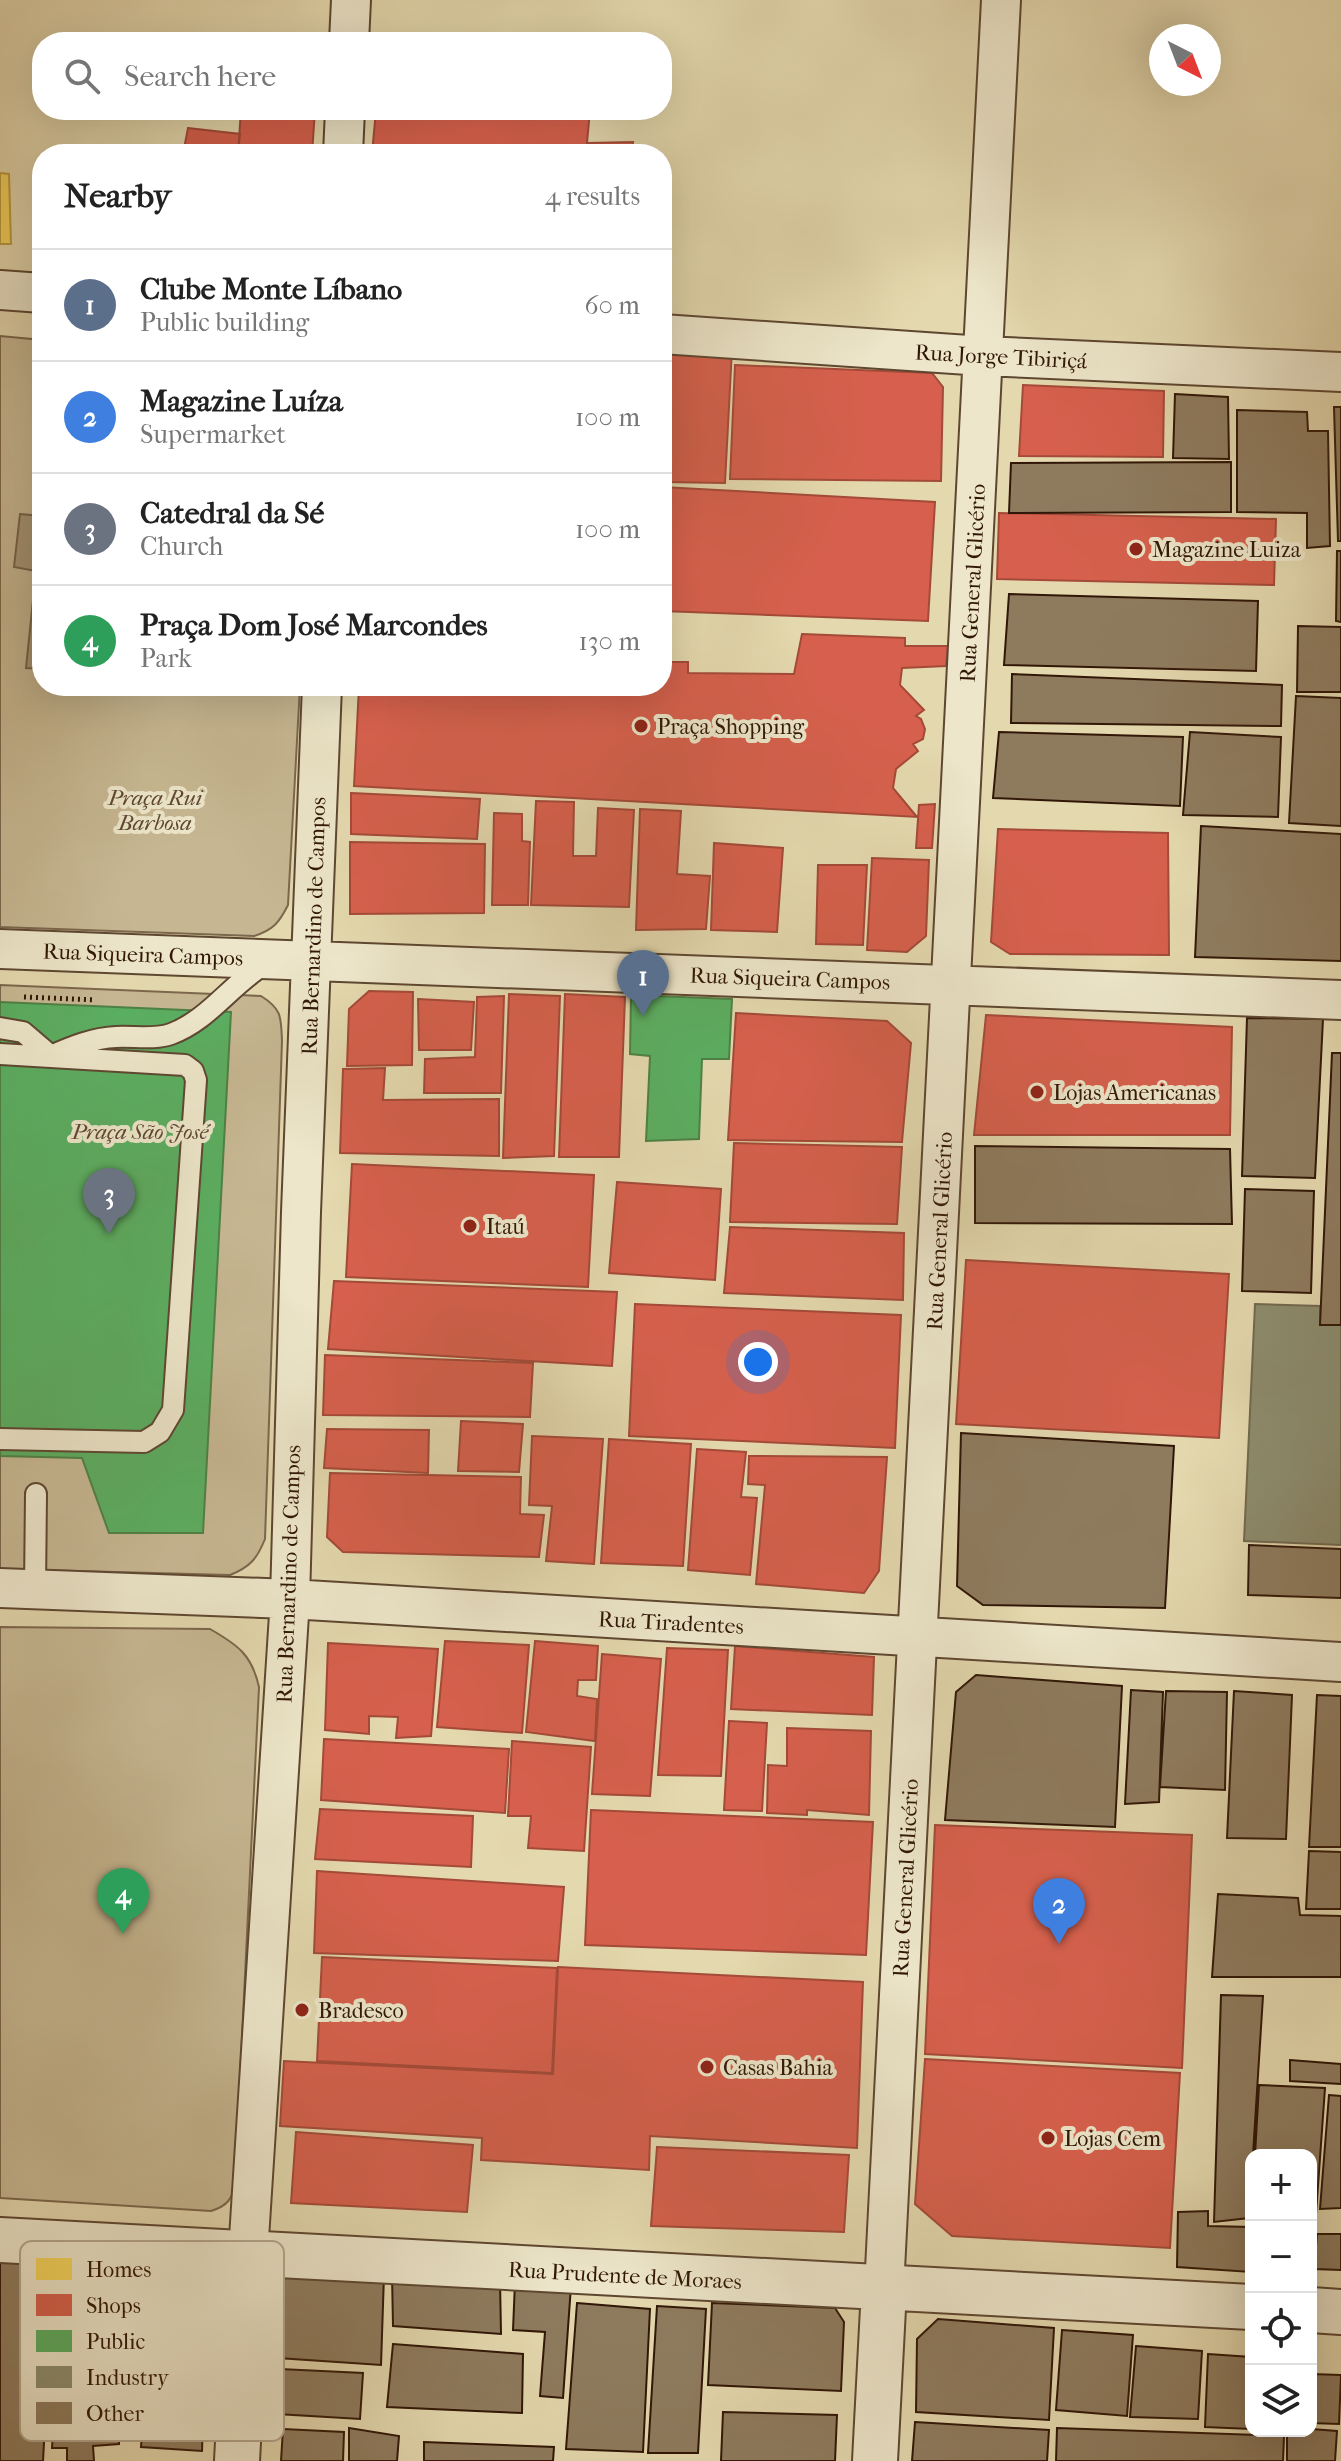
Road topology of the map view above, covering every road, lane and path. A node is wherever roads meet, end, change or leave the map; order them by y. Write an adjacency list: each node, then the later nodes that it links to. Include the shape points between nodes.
1 (351, 0): 3 (street)
2 (1001, 0): 9 (street, Rua General Glicério)
3 (349, 32)
4 (345, 120): 5 (street)
5 (343, 144)
6 (0, 290): 7 (street)
7 (32, 292)
8 (672, 335): 9 (street, Rua Jorge Tibiriçá)
9 (983, 356): 10 (street, Rua Jorge Tibiriçá); 15 (street, Rua General Glicério)
10 (1341, 372)
11 (322, 696): 14 (street, Rua Bernardino de Campos)
12 (0, 949): 13 (street, Rua Siqueira Campos)
13 (275, 958): 14 (street, Rua Siqueira Campos); 21 (lane, via 247,975 210,1011 169,1035 113,1037)
14 (313, 960): 15 (street, Rua Siqueira Campos); 25 (street, Rua Bernardino de Campos)
15 (951, 984): 17 (street, Rua Siqueira Campos); 26 (street, Rua General Glicério)
16 (22, 996): 18 (path, via 95,1000)
17 (1341, 1000)
18 (94, 1006)
19 (0, 1028): 21 (lane, via 23,1032)
20 (0, 1054): 21 (lane)
21 (51, 1056): 22 (lane, via 185,1065 193,1071 173,1410 160,1432 144,1442)
22 (0, 1439)
23 (36, 1494): 24 (lane)
24 (18, 1588): 25 (street, Rua Tiradentes)
25 (290, 1599): 26 (street, Rua Tiradentes); 30 (street, Rua Bernardino de Campos)
26 (918, 1637): 27 (street, Rua Tiradentes); 32 (street, Rua General Glicério)
27 (1341, 1662)
28 (0, 2240): 29 (street, Rua Prudente de Moraes)
29 (20, 2241)
30 (249, 2241)
31 (284, 2256): 32 (street, Rua Prudente de Moraes)
32 (884, 2289): 33 (street, Rua Prudente de Moraes); 38 (street, Rua General Glicério)
33 (1245, 2307)
34 (1317, 2310): 35 (street)
35 (1341, 2312)
36 (238, 2441): 37 (street, Rua Bernardino de Campos)
37 (237, 2461)
38 (875, 2461)

